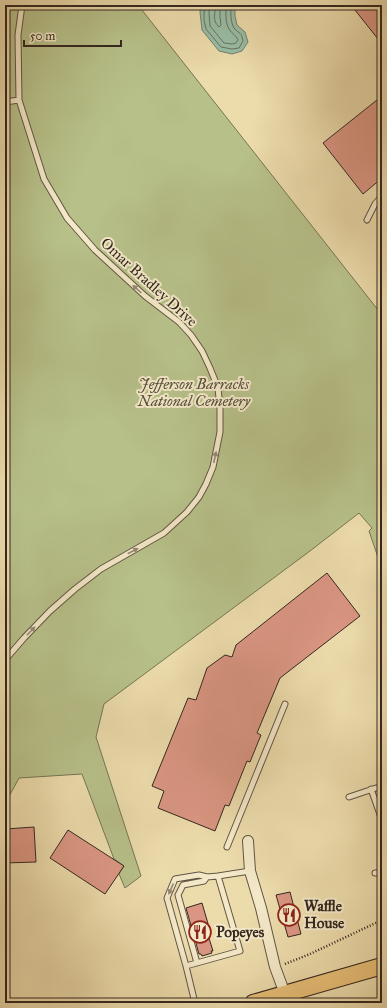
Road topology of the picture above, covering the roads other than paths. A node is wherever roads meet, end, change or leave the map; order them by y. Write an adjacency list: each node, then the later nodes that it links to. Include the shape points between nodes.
1 (22, 5): 2 (lane, Omar Bradley Drive, via 18,34)
2 (19, 100): 3 (lane); 6 (lane, Omar Bradley Drive, one-way to 2, via 50,611 75,590 101,569 164,533 187,512 206,484 213,467 220,432 218,388 202,351 180,322 114,269 67,218 44,179)
3 (5, 102)
4 (382, 196): 5 (lane)
5 (367, 220)
6 (5, 660)
7 (285, 704): 13 (lane)
8 (382, 786): 9 (lane)
9 (371, 789): 10 (lane); 11 (lane)
10 (349, 797)
11 (382, 820)
12 (248, 841): 14 (street)
13 (227, 847)
14 (250, 871): 17 (lane); 22 (street, via 275,967)
15 (375, 873): 16 (lane)
16 (382, 873)
17 (218, 876): 18 (lane); 19 (lane, via 240,951)
18 (207, 877): 19 (lane, via 204,881 183,885 178,895); 20 (lane, one-way to 20, via 199,875 176,880 167,898)
19 (197, 963): 20 (lane)
20 (186, 966): 23 (lane)
21 (382, 966): 22 (main road)
22 (285, 994): 24 (main road)
23 (195, 1003)
24 (253, 1003)

